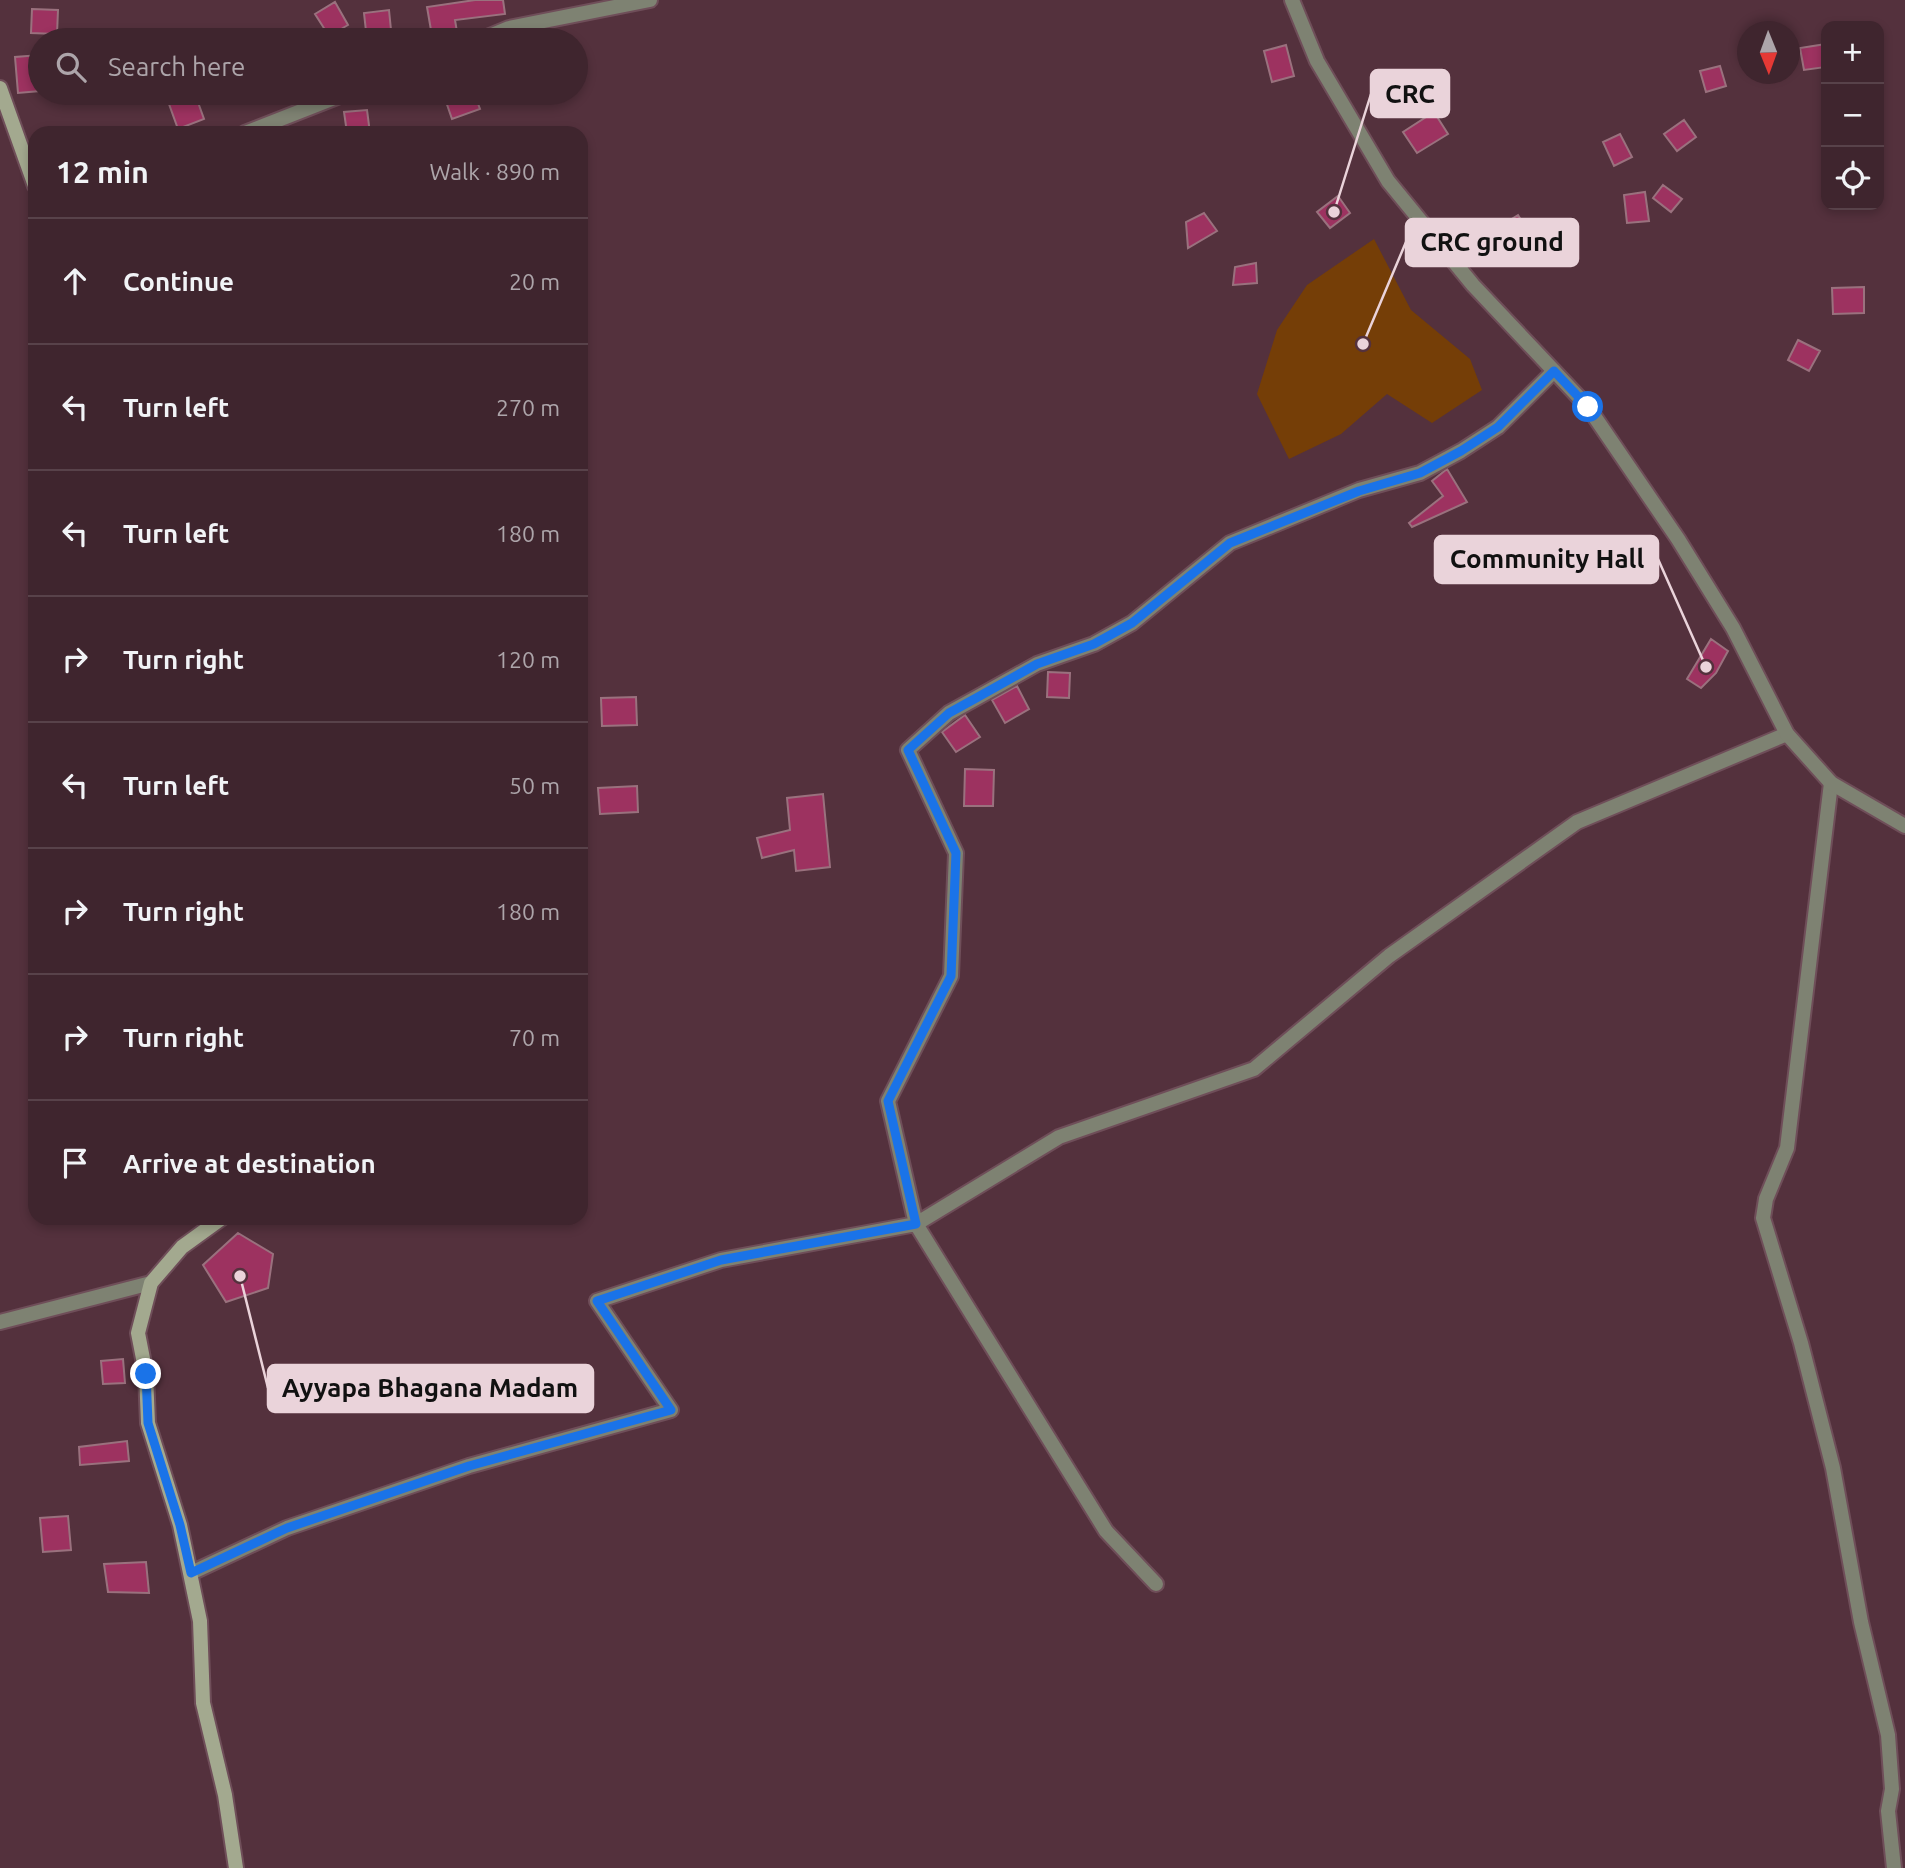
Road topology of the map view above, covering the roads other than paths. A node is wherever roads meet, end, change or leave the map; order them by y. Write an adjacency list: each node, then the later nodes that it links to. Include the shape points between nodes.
1 (650, 0): 3 (street)
2 (1292, 0): 8 (street, via 1317,61 1388,181 1473,285)
3 (509, 28)
4 (0, 88): 7 (main road)
5 (317, 105): 6 (street)
6 (264, 126)
7 (28, 166)
8 (1554, 371): 9 (street, via 1588,407 1678,540 1733,628); 12 (street, via 1498,427 1461,451 1420,473 1359,491 1230,543 1132,623 1094,644 1037,664 968,702 908,750 956,853 951,976 888,1101)
9 (1787, 734): 10 (street); 12 (street, via 1577,822 1389,956 1254,1069 1059,1137)
10 (1831, 783): 11 (street); 19 (street, via 1787,1148 1763,1218 1833,1468 1861,1622 1888,1735)
11 (1905, 826)
12 (916, 1224): 16 (street, via 721,1260 597,1301 671,1410 443,1475 287,1528); 17 (street, via 1106,1531)
13 (212, 1225): 14 (main road, via 182,1247)
14 (151, 1283): 15 (street); 16 (main road, via 138,1333 148,1423)
15 (0, 1322)
16 (191, 1573): 18 (main road, via 201,1621 203,1703 225,1795)
17 (1156, 1584)
18 (236, 1868)
19 (1894, 1868)

